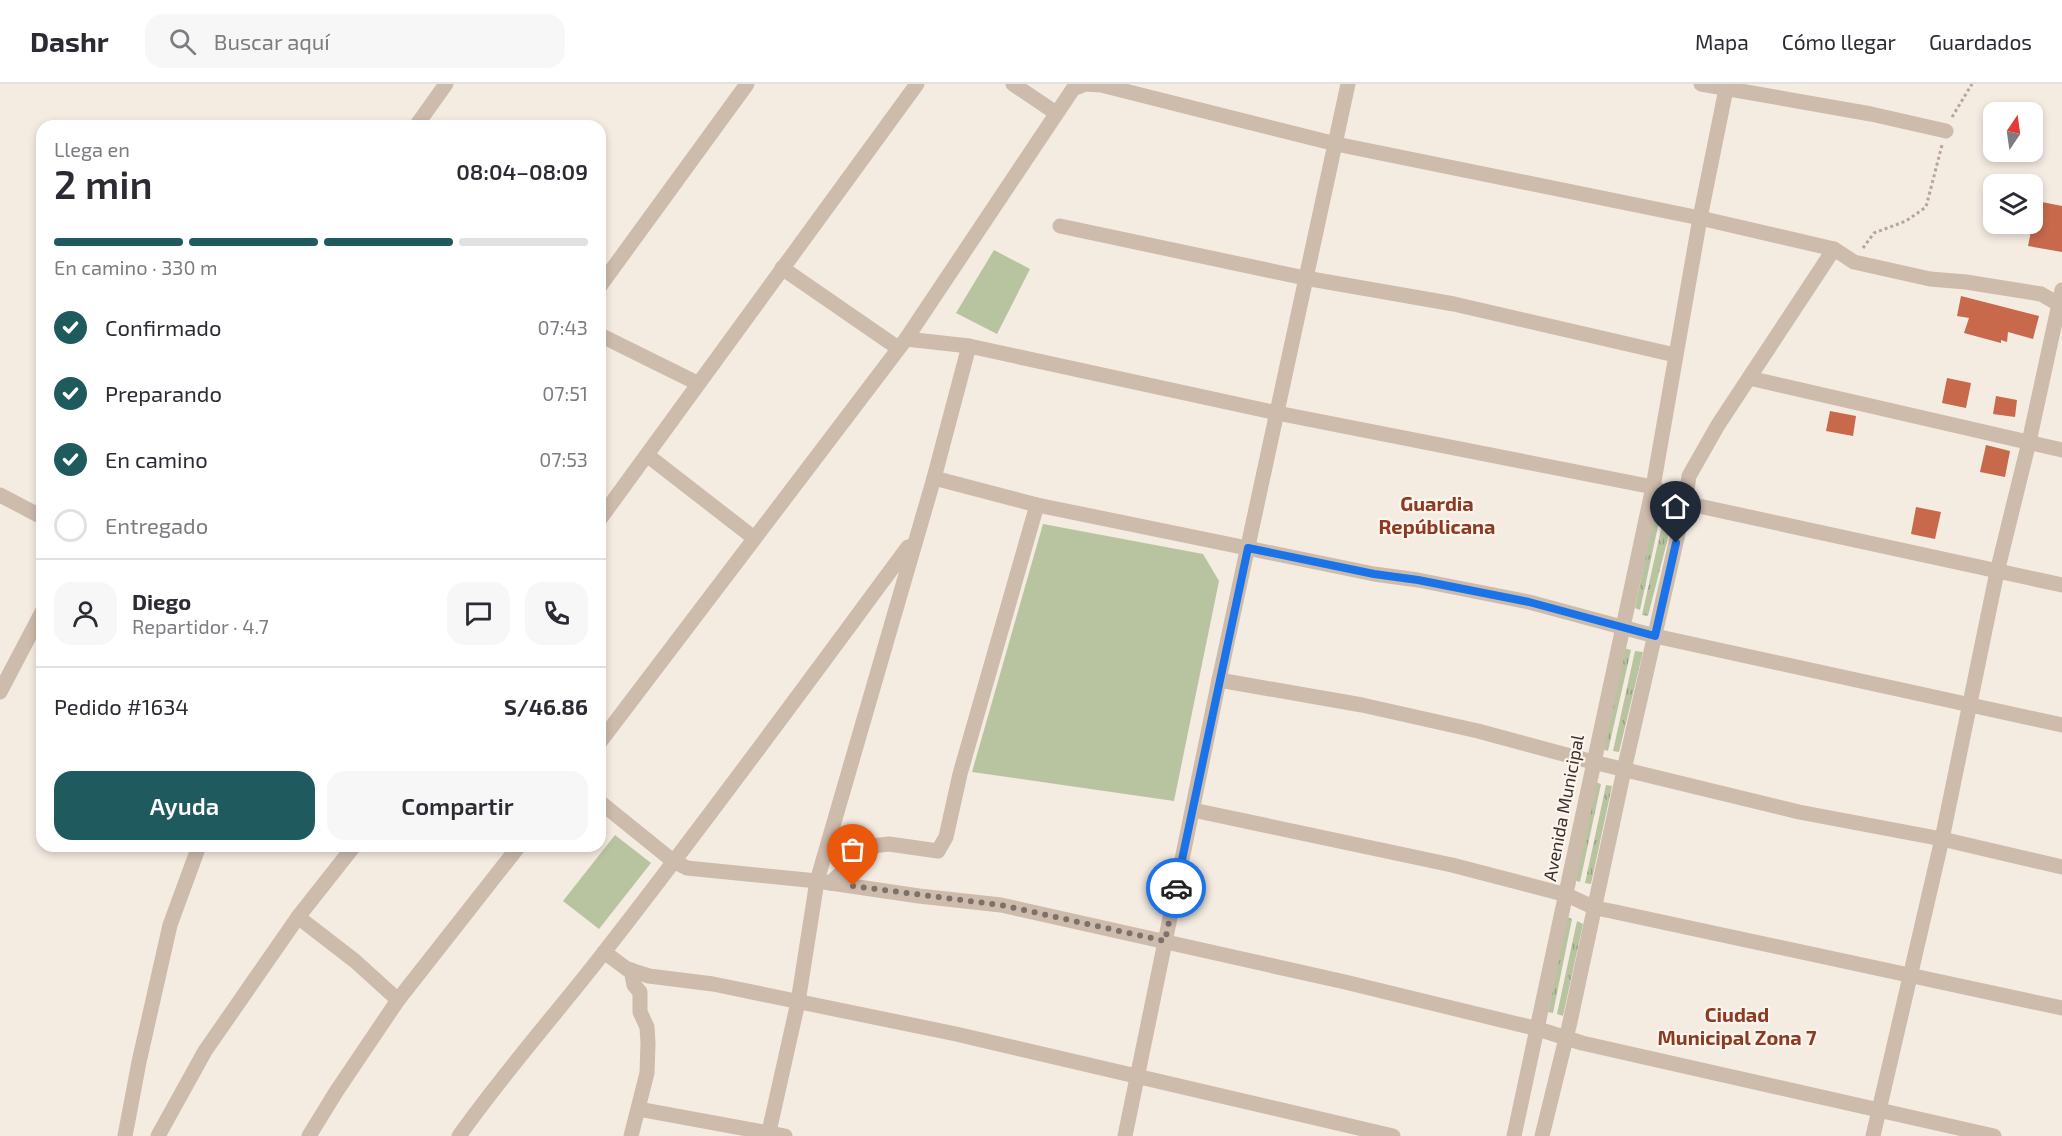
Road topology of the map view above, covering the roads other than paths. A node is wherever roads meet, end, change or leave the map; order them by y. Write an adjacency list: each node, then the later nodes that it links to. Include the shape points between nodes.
1 (446, 84): 9 (street)
2 (747, 84): 16 (street)
3 (917, 84): 15 (street)
4 (1013, 84): 8 (street)
5 (1348, 84): 11 (street)
6 (1701, 84): 7 (street)
7 (1724, 87): 10 (street); 12 (street, Avenida Municipal)
8 (1056, 113): 11 (street, via 1073,88 1101,85); 20 (street)
9 (420, 120)
10 (1946, 131)
11 (1336, 144): 12 (street); 17 (street)
12 (1700, 218): 14 (street); 22 (street, Avenida Municipal)
13 (1060, 226): 17 (street)
14 (1834, 249): 18 (street, via 1854,262); 23 (street)
15 (782, 268): 20 (street); 24 (street)
16 (606, 278)
17 (1305, 278): 22 (street, via 1454,303); 25 (street)
18 (2061, 300): 26 (street)
19 (606, 338): 24 (street)
20 (902, 343): 21 (street); 37 (street)
21 (969, 346): 25 (street); 29 (street)
22 (1675, 355): 30 (street, Avenida Municipal)
23 (1749, 378): 26 (street); 32 (street, via 1689,476)
24 (697, 383): 28 (street)
25 (1277, 413): 30 (street); 38 (street)
26 (2029, 442): 27 (street); 39 (street)
27 (2062, 450)
28 (647, 455): 34 (street); 37 (street)
29 (934, 478): 33 (street); 36 (street)
30 (1653, 487): 32 (street); 42 (street, Avenida Municipal)
31 (0, 495): 35 (street)
32 (1685, 503): 39 (street); 43 (street)
33 (1037, 506): 38 (street); 59 (street, via 960,774 946,837 938,851 889,844 872,846)
34 (606, 511)
35 (36, 515)
36 (915, 537): 57 (street); 59 (street)
37 (754, 538): 48 (street)
38 (1248, 548): 42 (street, via 1529,602); 44 (street)
39 (1996, 572): 40 (street); 46 (street)
40 (2062, 585)
41 (36, 623): 45 (street)
42 (1623, 627): 43 (street); 49 (street, Avenida Municipal)
43 (1655, 636): 46 (street); 50 (street)
44 (1219, 680): 49 (street, via 1373,707); 52 (street)
45 (0, 692)
46 (1971, 704): 47 (street); 53 (street)
47 (2062, 725)
48 (606, 734)
49 (1593, 762): 50 (street); 60 (street, Avenida Municipal)
50 (1624, 770): 53 (street, via 1799,812); 61 (street)
51 (606, 807): 57 (street)
52 (1193, 810): 60 (street, via 1452,865); 63 (street)
53 (1942, 839): 58 (street); 66 (street)
54 (197, 852): 76 (street, via 170,925)
55 (349, 852): 62 (street)
56 (514, 852): 67 (street)
57 (673, 861): 59 (street, via 687,868); 64 (street)
58 (2062, 867)
59 (824, 882): 63 (street, via 1001,905); 68 (street)
60 (1566, 895): 61 (street); 70 (street, Avenida Municipal)
61 (1595, 908): 66 (street); 71 (street)
62 (298, 918): 67 (street); 77 (street, via 205,1052)
63 (1165, 941): 70 (street); 72 (street)
64 (604, 952): 65 (street); 79 (street, via 489,1093)
65 (631, 970): 68 (street); 73 (street, via 640,992 640,1012 647,1027 648,1043)
66 (1911, 975): 69 (street); 74 (street)
67 (398, 1000): 78 (street)
68 (798, 1002): 72 (street); 75 (street)
69 (2062, 1008)
70 (1538, 1029): 71 (street); 84 (street, Avenida Municipal)
71 (1567, 1037): 74 (street); 85 (street)
72 (1138, 1076): 82 (street); 83 (street)
73 (639, 1109): 75 (street); 80 (street)
74 (1879, 1109): 86 (street); 87 (street)
75 (768, 1134): 81 (street)
76 (125, 1136)
77 (158, 1136)
78 (309, 1136)
79 (459, 1136)
80 (631, 1136)
81 (785, 1136)
82 (1125, 1136)
83 (1393, 1136)
84 (1514, 1136)
85 (1542, 1136)
86 (1873, 1136)
87 (1994, 1136)

